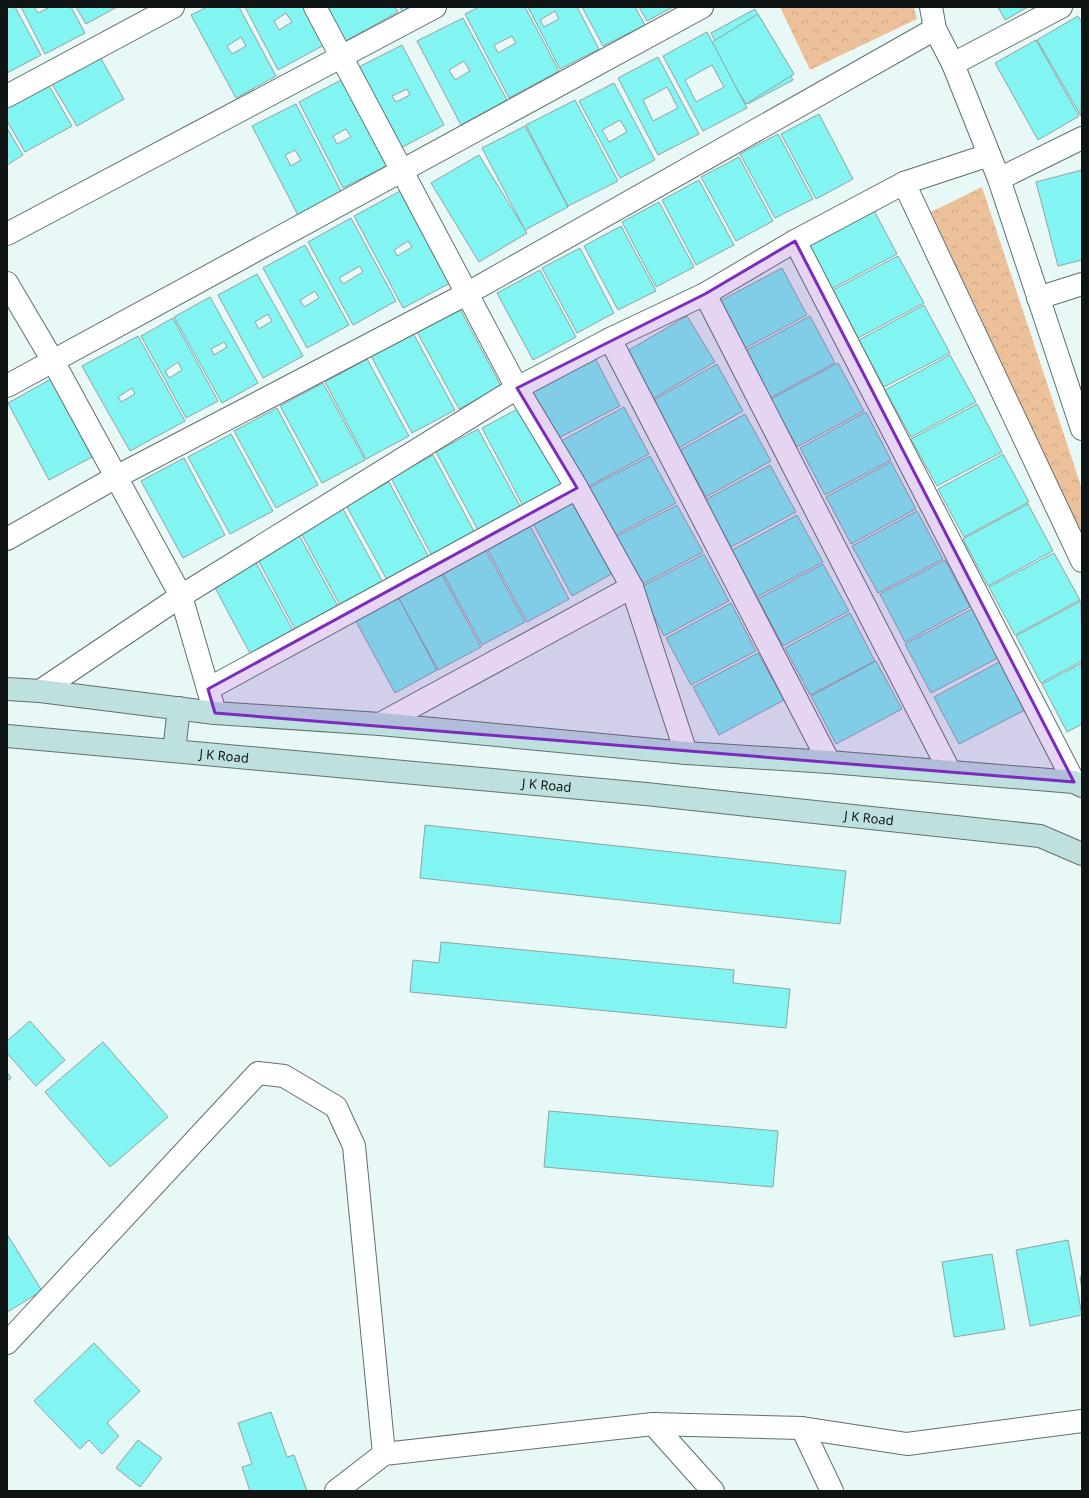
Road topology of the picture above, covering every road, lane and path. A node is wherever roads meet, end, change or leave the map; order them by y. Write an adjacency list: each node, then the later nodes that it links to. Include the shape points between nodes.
1 (173, 7): 10 (street)
2 (315, 7): 8 (street)
3 (435, 7): 8 (street)
4 (702, 7): 14 (street)
5 (931, 7): 7 (street)
6 (1061, 7): 9 (street)
7 (935, 29): 9 (street); 21 (street)
8 (342, 57): 14 (street); 17 (street)
9 (953, 64): 13 (street)
10 (7, 96)
11 (1082, 138): 15 (street)
12 (1082, 154): 15 (street)
13 (989, 156): 15 (street); 16 (street)
14 (402, 170): 21 (street); 25 (street)
15 (999, 179): 23 (street)
16 (904, 184): 18 (street); 32 (street)
17 (7, 234)
18 (795, 240): 22 (street); 46 (street)
19 (7, 283): 25 (street)
20 (1082, 284): 23 (street)
21 (468, 293): 27 (street); 29 (street)
22 (705, 294): 24 (street); 45 (street)
23 (1038, 298): 28 (street)
24 (610, 339): 27 (street); 44 (street)
25 (53, 361): 26 (street); 29 (street)
26 (7, 386)
27 (517, 388): 30 (street); 34 (street)
28 (1081, 423)
29 (116, 477): 31 (street); 34 (street)
30 (577, 488): 33 (street); 36 (street)
31 (7, 539)
32 (1082, 561)
33 (632, 587): 40 (street); 43 (street)
34 (181, 596): 36 (street); 37 (street)
35 (7, 689): 37 (main road)
36 (208, 689): 39 (street)
37 (40, 691): 38 (main road)
38 (179, 708): 39 (main road); 42 (main road)
39 (216, 713): 40 (main road)
40 (380, 724): 43 (main road)
41 (7, 736): 42 (main road, J K Road)
42 (174, 751): 47 (main road, J K Road, via 638,793 1040,836)
43 (686, 753): 44 (main road)
44 (829, 762): 45 (main road)
45 (950, 772): 46 (main road)
46 (1078, 784)
47 (1082, 854)
48 (7, 1343): 52 (street, via 258,1073 284,1076 336,1107 354,1146)
49 (1082, 1421): 51 (street, via 906,1444)
50 (653, 1424): 51 (street); 52 (street); 54 (street)
51 (802, 1428): 55 (street)
52 (384, 1454): 53 (street)
53 (336, 1491)
54 (713, 1491)
55 (832, 1491)

